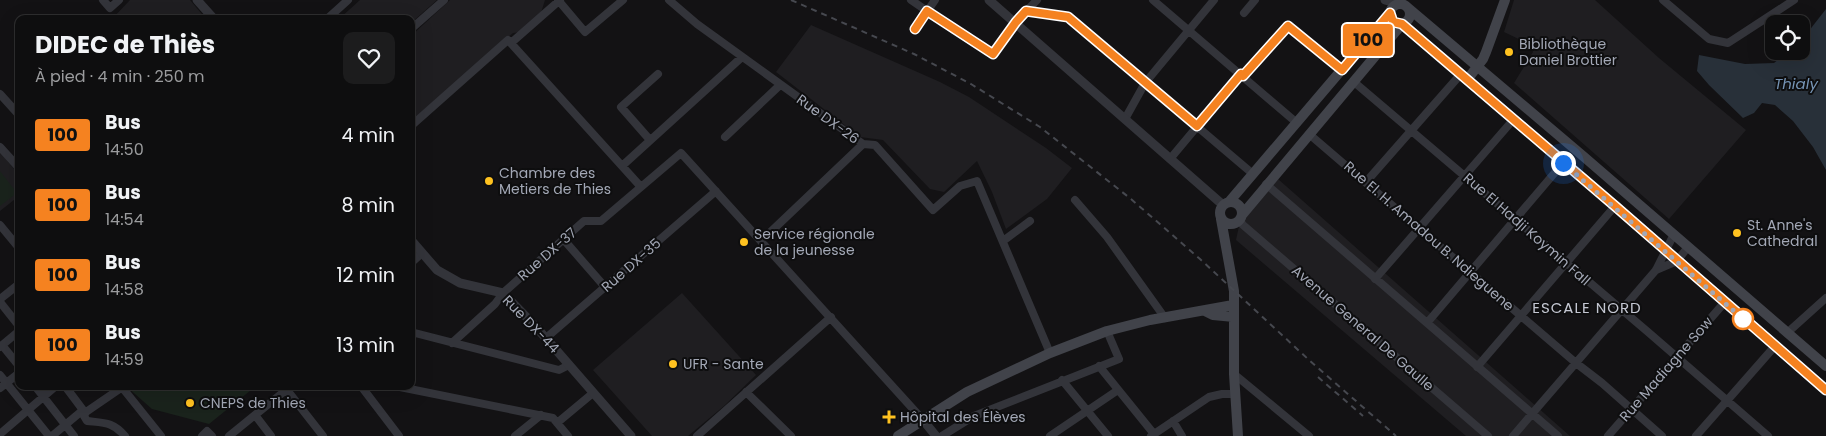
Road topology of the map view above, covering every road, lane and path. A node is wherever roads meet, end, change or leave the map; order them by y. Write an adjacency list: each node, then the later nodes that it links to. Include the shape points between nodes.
1 (103, 0): 2 (street, via 110,8)
2 (119, 0)
3 (197, 0): 25 (street)
4 (348, 0): 26 (street)
5 (444, 0): 29 (street)
6 (559, 0): 7 (street, via 585,32); 32 (street)
7 (623, 0)
8 (670, 0): 33 (street, Rue DX-26)
9 (911, 0): 21 (street)
10 (935, 0): 21 (street)
11 (989, 0): 27 (street)
12 (1037, 0): 22 (street)
13 (1153, 0): 31 (street)
14 (1214, 0): 31 (street)
15 (1255, 0): 23 (street)
16 (1384, 0): 20 (street); 24 (street)
17 (1505, 0): 34 (main road)
18 (1663, 0): 19 (street, via 1708,39 1728,43)
19 (1794, 0)
20 (1403, 6): 24 (main road, via 1394,6); 28 (main road, via 1410,13 1409,19); 34 (main road)
21 (927, 11): 27 (street, via 993,54); 30 (street)
22 (1026, 11): 27 (street); 40 (street, via 1068,17)
23 (1244, 13)
24 (1390, 13): 28 (main road, via 1393,22); 35 (main road)
25 (210, 15)
26 (331, 15)
27 (1016, 22): 44 (street)
28 (1402, 24): 38 (main road); 39 (main road)
29 (415, 25)
30 (915, 29)
31 (1189, 30): 37 (street); 40 (street)
32 (509, 42): 46 (street); 58 (street)
33 (742, 57): 41 (street, Rue DX-26); 52 (street)
34 (1480, 66): 38 (main road); 74 (main road)
35 (1342, 70): 37 (street, via 1288,26); 47 (main road)
36 (658, 74): 52 (street, via 621,107)
37 (1242, 76): 47 (street); 48 (street)
38 (1467, 80): 45 (main road); 49 (street)
39 (1354, 82): 49 (street, Rue El Hadji Koymin Fall); 50 (main road)
40 (1145, 83): 44 (street); 48 (street)
41 (780, 84): 51 (street); 53 (street, Rue DX-26)
42 (0, 94): 43 (street)
43 (15, 111)
44 (1125, 119): 55 (street)
45 (1512, 120): 56 (main road); 60 (street)
46 (415, 123)
47 (1298, 123): 59 (main road)
48 (1197, 126): 55 (street); 59 (street)
49 (1411, 130): 60 (street, Rue El Hadji Koymin Fall); 61 (street)
50 (1310, 134): 61 (street, Rue El. H. Amadou B. Ndieguene); 62 (main road)
51 (725, 137)
52 (650, 140): 58 (street)
53 (863, 144): 76 (street); 77 (street, Rue DX-26, via 875,145 933,210 960,186 977,181)
54 (0, 147): 57 (street)
55 (1170, 159): 66 (street)
56 (1563, 163): 67 (main road); 70 (street)
57 (15, 164)
58 (622, 166): 63 (street)
59 (1254, 174): 66 (main road)
60 (1463, 175): 70 (street, Rue El Hadji Koymin Fall); 73 (street)
61 (1366, 182): 73 (street, Rue El. H. Amadou B. Ndieguene)
62 (1266, 184): 69 (main road); 89 (street)
63 (641, 187): 64 (street, Rue DX-37, via 682,153); 75 (street, Rue DX-37, via 601,221 584,221)
64 (716, 191): 76 (street); 91 (street, Rue DX-35)
65 (1075, 200): 102 (street, via 1108,237)
66 (1226, 204): 68 (main road, via 1220,212); 69 (main road, via 1238,205)
67 (1615, 206): 82 (main road); 86 (street)
68 (1221, 219): 69 (main road, via 1229,224); 81 (main road)
69 (1239, 219): 81 (main road); 176 (street, Avenue General De Gaulle)
70 (1516, 220): 86 (street, Rue El Hadji Koymin Fall); 88 (street)
71 (1030, 221): 77 (street)
72 (0, 225): 78 (street)
73 (1419, 228): 88 (street, Rue El. H. Amadou B. Ndieguene); 89 (street)
74 (1674, 234): 80 (main road); 82 (street)
75 (564, 240): 91 (street); 92 (street, Rue DX-37)
76 (761, 241): 100 (street)
77 (1002, 241): 113 (street)
78 (15, 243)
79 (415, 245): 83 (street, Rue DX-44)
80 (1688, 247): 85 (street); 107 (main road)
81 (1228, 250): 96 (main road)
82 (1665, 250): 85 (main road); 87 (street)
83 (422, 253): 84 (street); 92 (street, Rue DX-44, via 437,270 460,283)
84 (415, 259)
85 (1677, 261): 87 (street); 95 (main road)
86 (1566, 264): 97 (street, Rue El Hadji Koymin Fall); 99 (street)
87 (1656, 270): 97 (street)
88 (1470, 272): 99 (street, Rue El. H. Amadou B. Ndieguene); 104 (street)
89 (1375, 279): 104 (street)
90 (15, 287): 94 (street)
91 (605, 287): 109 (street, Rue DX-35)
92 (502, 293): 109 (street, Rue DX-44); 110 (street, Rue DX-37, via 495,304)
93 (1826, 298): 107 (street)
94 (0, 300): 103 (street)
95 (1724, 303): 112 (main road); 114 (street, Rue Madiagne Sow)
96 (1234, 305): 98 (main road); 101 (main road)
97 (1622, 310): 114 (street, Rue El Hadji Koymin Fall); 116 (street)
98 (1204, 311): 101 (main road); 102 (main road)
99 (1522, 316): 116 (street, Rue El. H. Amadou B. Ndieguene); 120 (street)
100 (830, 317): 138 (street); 149 (street)
101 (1234, 317): 121 (main road)
102 (1165, 318): 105 (main road)
103 (15, 321)
104 (1427, 323): 120 (street)
105 (1107, 331): 113 (main road); 118 (street, via 1118,359)
106 (415, 333): 110 (street)
107 (1787, 333): 119 (main road)
108 (15, 334): 111 (street)
109 (546, 338): 117 (street, Rue DX-44)
110 (452, 343): 117 (street, via 559,370)
111 (1, 346): 115 (street)
112 (1776, 346): 136 (main road); 141 (street)
113 (1050, 353): 149 (main road, via 967,392)
114 (1677, 357): 141 (street, Rue El Hadji Koymin Fall); 144 (street, Rue Madiagne Sow)
115 (15, 362)
116 (1576, 363): 144 (street, Rue El. H. Amadou B. Ndieguene); 146 (street)
117 (569, 365): 137 (street, Rue DX-44)
118 (1099, 366): 124 (street); 135 (street)
119 (1826, 366)
120 (1478, 367): 146 (street)
121 (1234, 374): 139 (main road); 175 (street)
122 (0, 375): 125 (street)
123 (15, 376): 125 (street)
124 (1062, 380): 143 (street); 170 (street, via 974,416)
125 (3, 386): 142 (street)
126 (38, 390): 140 (street)
127 (51, 390): 140 (street)
128 (68, 390): 145 (street)
129 (116, 390): 145 (street)
130 (123, 390): 158 (street)
131 (286, 390): 147 (street)
132 (290, 390): 161 (street)
133 (363, 390): 162 (street)
134 (415, 390): 148 (street)
135 (1118, 390): 143 (street); 154 (street)
136 (1826, 390)
137 (593, 392): 151 (street); 165 (street, Rue DX-44)
138 (746, 392): 166 (street); 167 (street)
139 (1235, 394): 150 (street, via 1209,397); 174 (main road)
140 (43, 397): 142 (street); 152 (street)
141 (1726, 401): 181 (street); 182 (street, Rue El Hadji Koymin Fall)
142 (28, 410): 153 (street); 155 (street)
143 (1087, 410): 171 (street); 172 (street)
144 (1632, 410): 179 (street, Rue Madiagne Sow); 180 (street, Rue El. H. Amadou B. Ndieguene)
145 (84, 411): 152 (street); 157 (street, via 87,421 118,427)
146 (1532, 414): 177 (street); 178 (street)
147 (255, 415): 159 (street); 160 (street)
148 (541, 415): 151 (street, via 553,418); 163 (street)
149 (923, 420): 168 (main road); 169 (street)
150 (1173, 421): 154 (street); 173 (street)
151 (557, 423): 164 (street)
152 (66, 425): 155 (street); 156 (street)
153 (0, 434)
154 (1153, 435)
155 (50, 436)
156 (74, 436)
157 (125, 436)
158 (161, 436)
159 (229, 436)
160 (271, 436)
161 (323, 436)
162 (399, 436)
163 (515, 436)
164 (568, 436)
165 (631, 436)
166 (697, 436)
167 (792, 436)
168 (898, 436)
169 (936, 436)
170 (942, 436)
171 (1050, 436)
172 (1108, 436)
173 (1182, 436)
174 (1238, 436)
175 (1309, 436)
176 (1488, 436)
177 (1513, 436)
178 (1558, 436)
179 (1608, 436)
180 (1662, 436)
181 (1696, 436)
182 (1768, 436)

